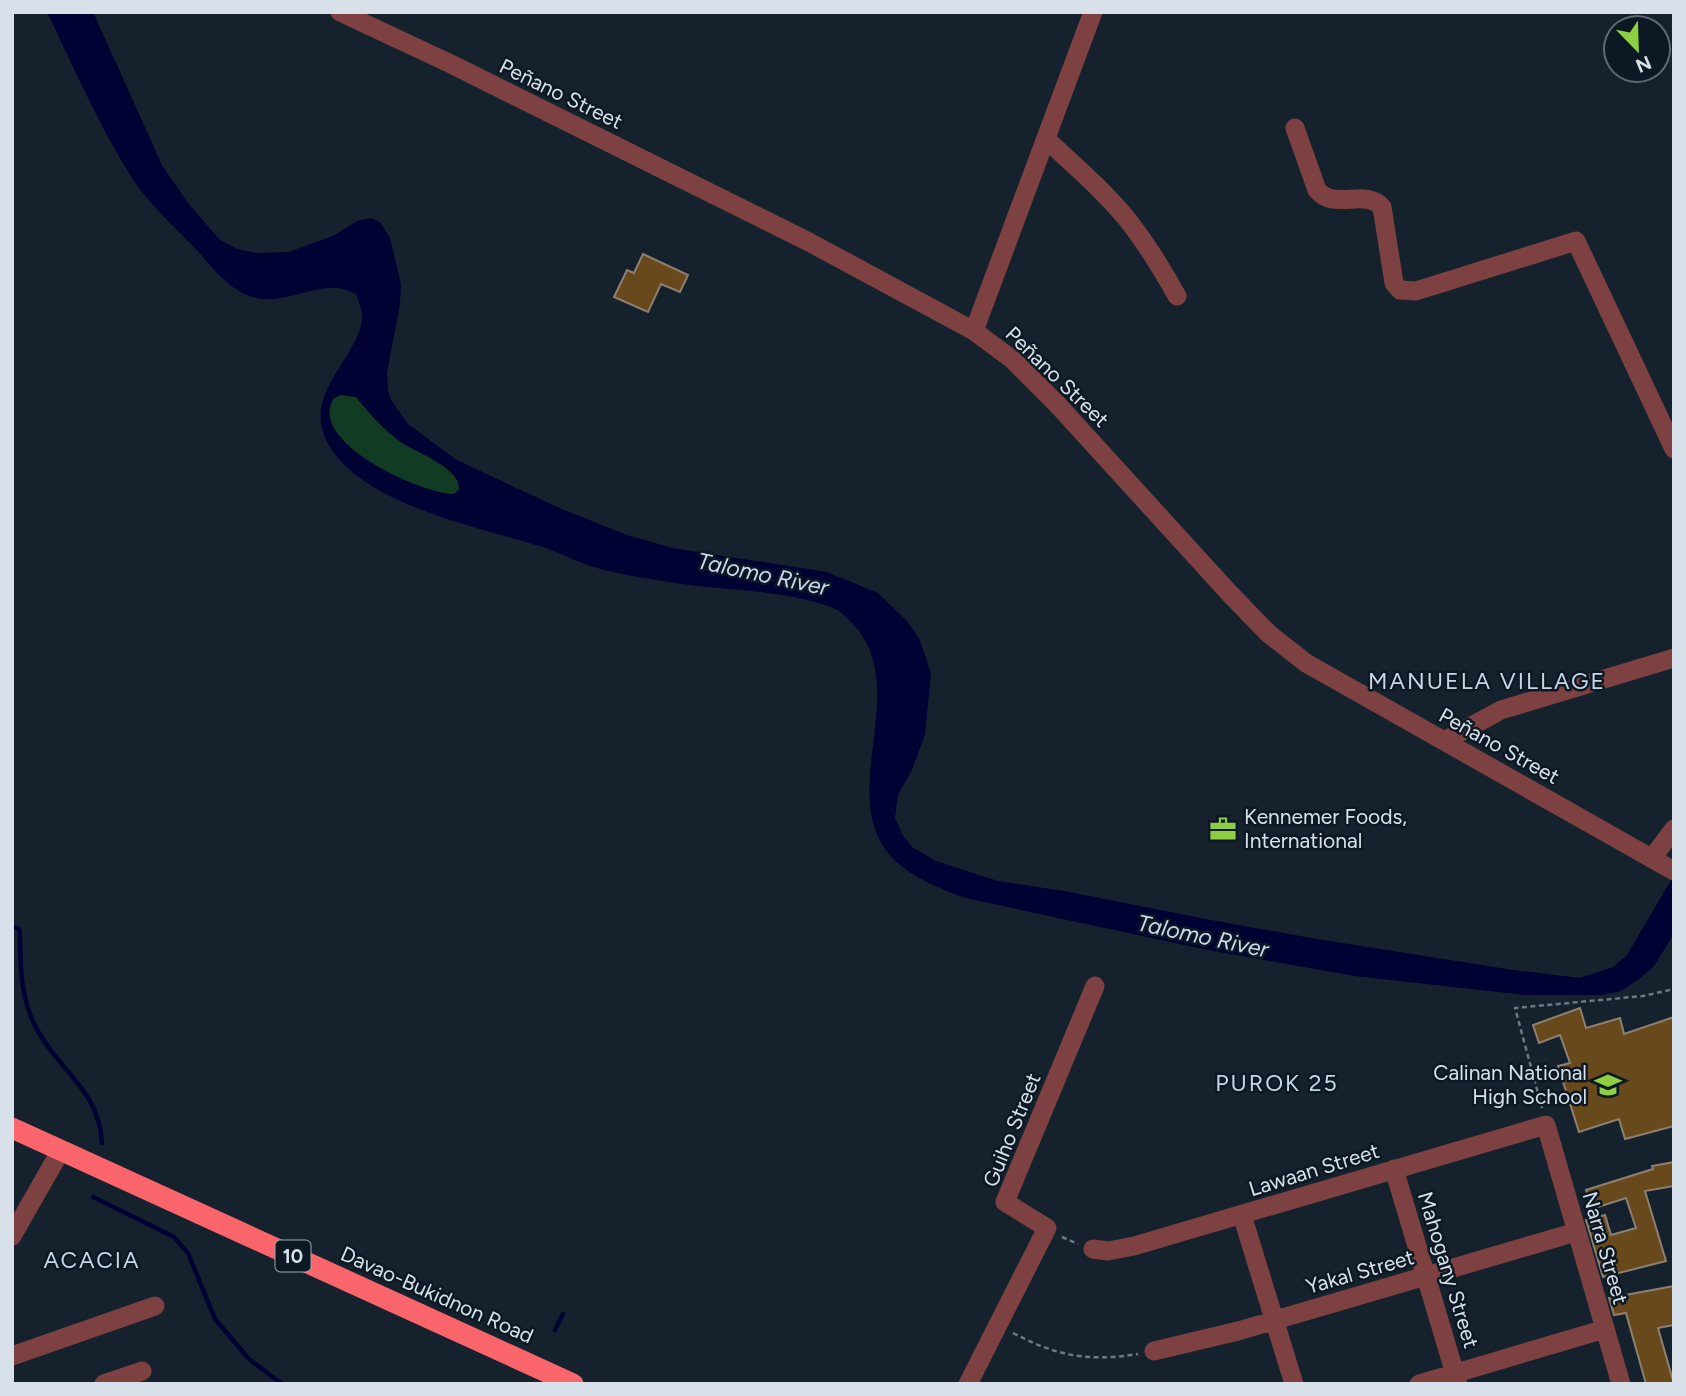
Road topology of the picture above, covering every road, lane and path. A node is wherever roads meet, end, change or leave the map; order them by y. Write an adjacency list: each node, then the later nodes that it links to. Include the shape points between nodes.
1 (340, 12): 6 (street, Peñano Street, via 809,242)
2 (1093, 12): 4 (street)
3 (1295, 128): 7 (street, via 1321,195 1334,200 1370,199 1382,207 1394,283 1401,290 1416,291 1576,241)
4 (1046, 139): 5 (street, via 1126,218); 6 (street)
5 (1177, 296)
6 (974, 331): 9 (street, Peñano Street, via 1013,360 1056,402 1269,634 1306,663)
7 (1674, 449)
8 (1674, 658): 9 (street, via 1501,710)
9 (1444, 741): 11 (street, Peñano Street)
10 (1674, 829): 11 (street)
11 (1652, 858): 12 (street, Peñano Street)
12 (1671, 870)
13 (1096, 986): 20 (street, Guiho Street, via 1005,1202)
14 (1674, 989): 15 (path, via 1515,1008)
15 (1546, 1125): 18 (street, Lawaan Street); 21 (street, Narra Street)
16 (12, 1128): 17 (highway, Davao-Bukidnon Road / 10)
17 (61, 1150): 22 (street); 34 (highway, Davao-Bukidnon Road / 10)
18 (1394, 1169): 19 (street, Lawaan Street); 24 (street, Mahogany Street)
19 (1242, 1215): 23 (street, Lawaan Street, via 1133,1246); 26 (street)
20 (1047, 1228): 23 (path); 27 (street)
21 (1576, 1232): 24 (street, Yakal Street); 28 (street, Narra Street)
22 (12, 1236)
23 (1093, 1249)
24 (1426, 1276): 26 (street, Yakal Street); 32 (street, Mahogany Street)
25 (155, 1306): 30 (street)
26 (1275, 1320): 29 (street, Yakal Street); 36 (street)
27 (998, 1325): 29 (path, via 1077,1357); 35 (street)
28 (1605, 1329): 32 (street); 38 (street, Narra Street)
29 (1154, 1351)
30 (12, 1356)
31 (142, 1371): 33 (street)
32 (1456, 1378): 37 (street)
33 (104, 1384)
34 (573, 1384)
35 (968, 1384)
36 (1294, 1384)
37 (1419, 1384)
38 (1621, 1384)

